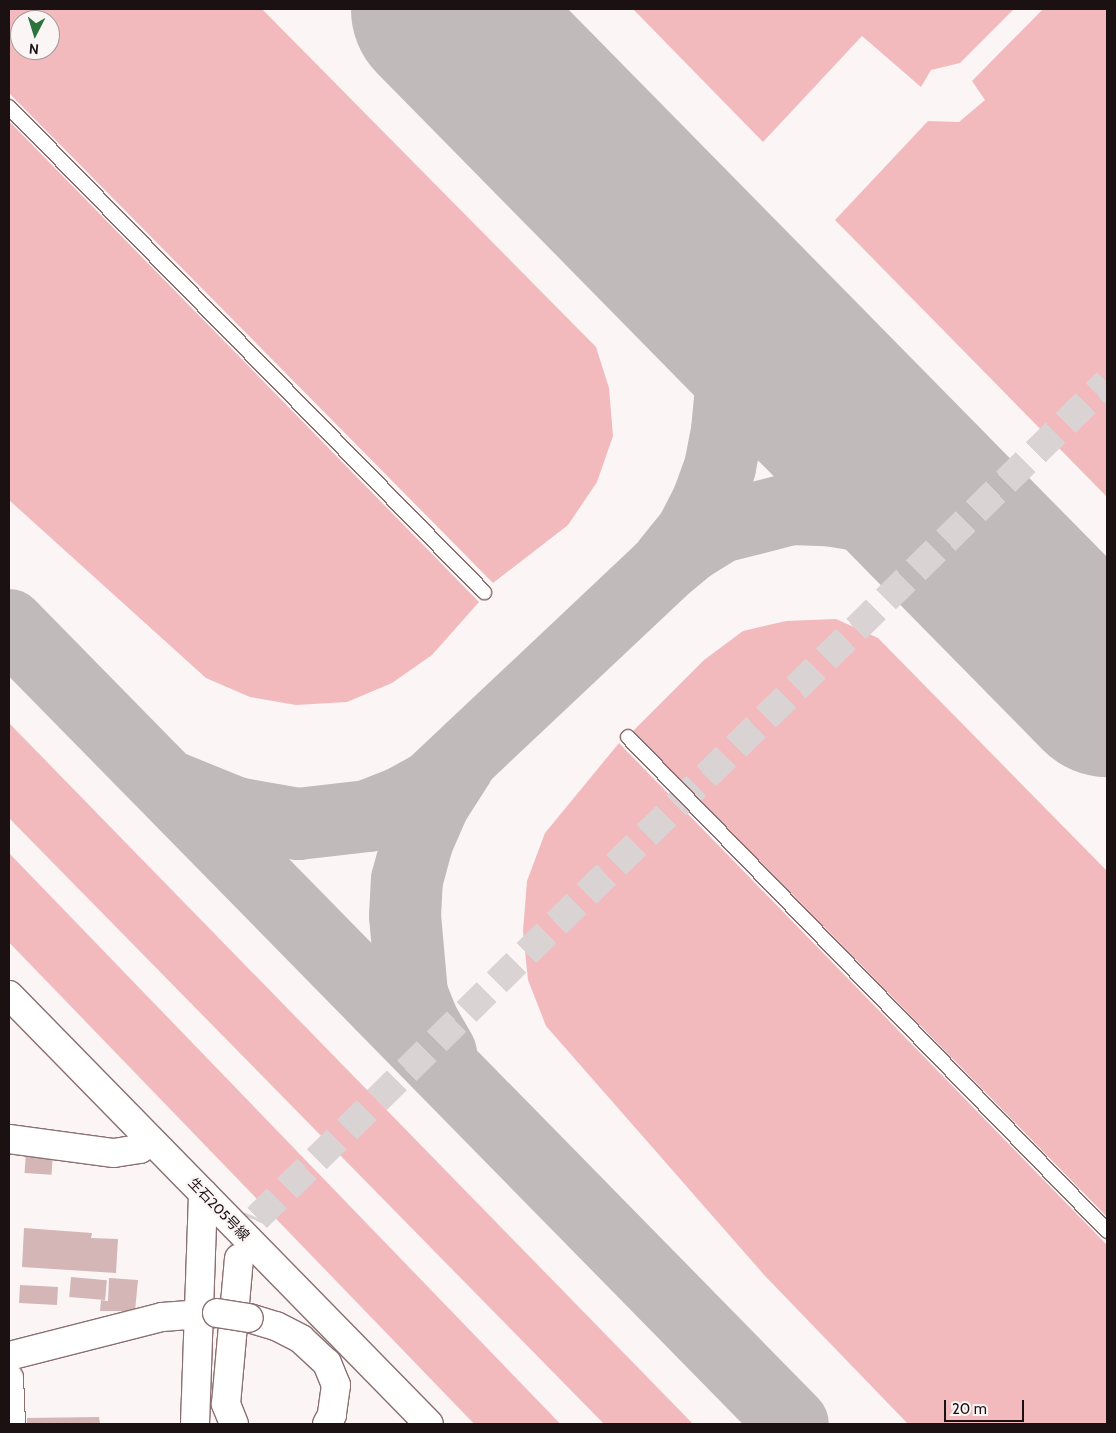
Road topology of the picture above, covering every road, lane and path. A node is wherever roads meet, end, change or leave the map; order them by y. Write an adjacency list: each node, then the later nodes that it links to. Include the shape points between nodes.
1 (9, 107): 2 (lane)
2 (484, 592)
3 (628, 737): 8 (lane)
4 (9, 995): 6 (street, 生石205号線)
5 (9, 1139): 6 (street, via 114,1153 140,1149)
6 (152, 1141): 7 (street, 生石205号線)
7 (203, 1193): 10 (street); 17 (street, 生石205号線)
8 (1107, 1231)
9 (239, 1259): 15 (street, via 226,1404)
10 (208, 1312): 11 (street, via 162,1317); 14 (street); 16 (street, bridge, via 271,1323 301,1339 327,1363 336,1385 334,1407)
11 (9, 1356)
12 (9, 1378): 13 (street)
13 (11, 1424)
14 (195, 1424)
15 (234, 1424)
16 (327, 1424)
17 (428, 1424)

